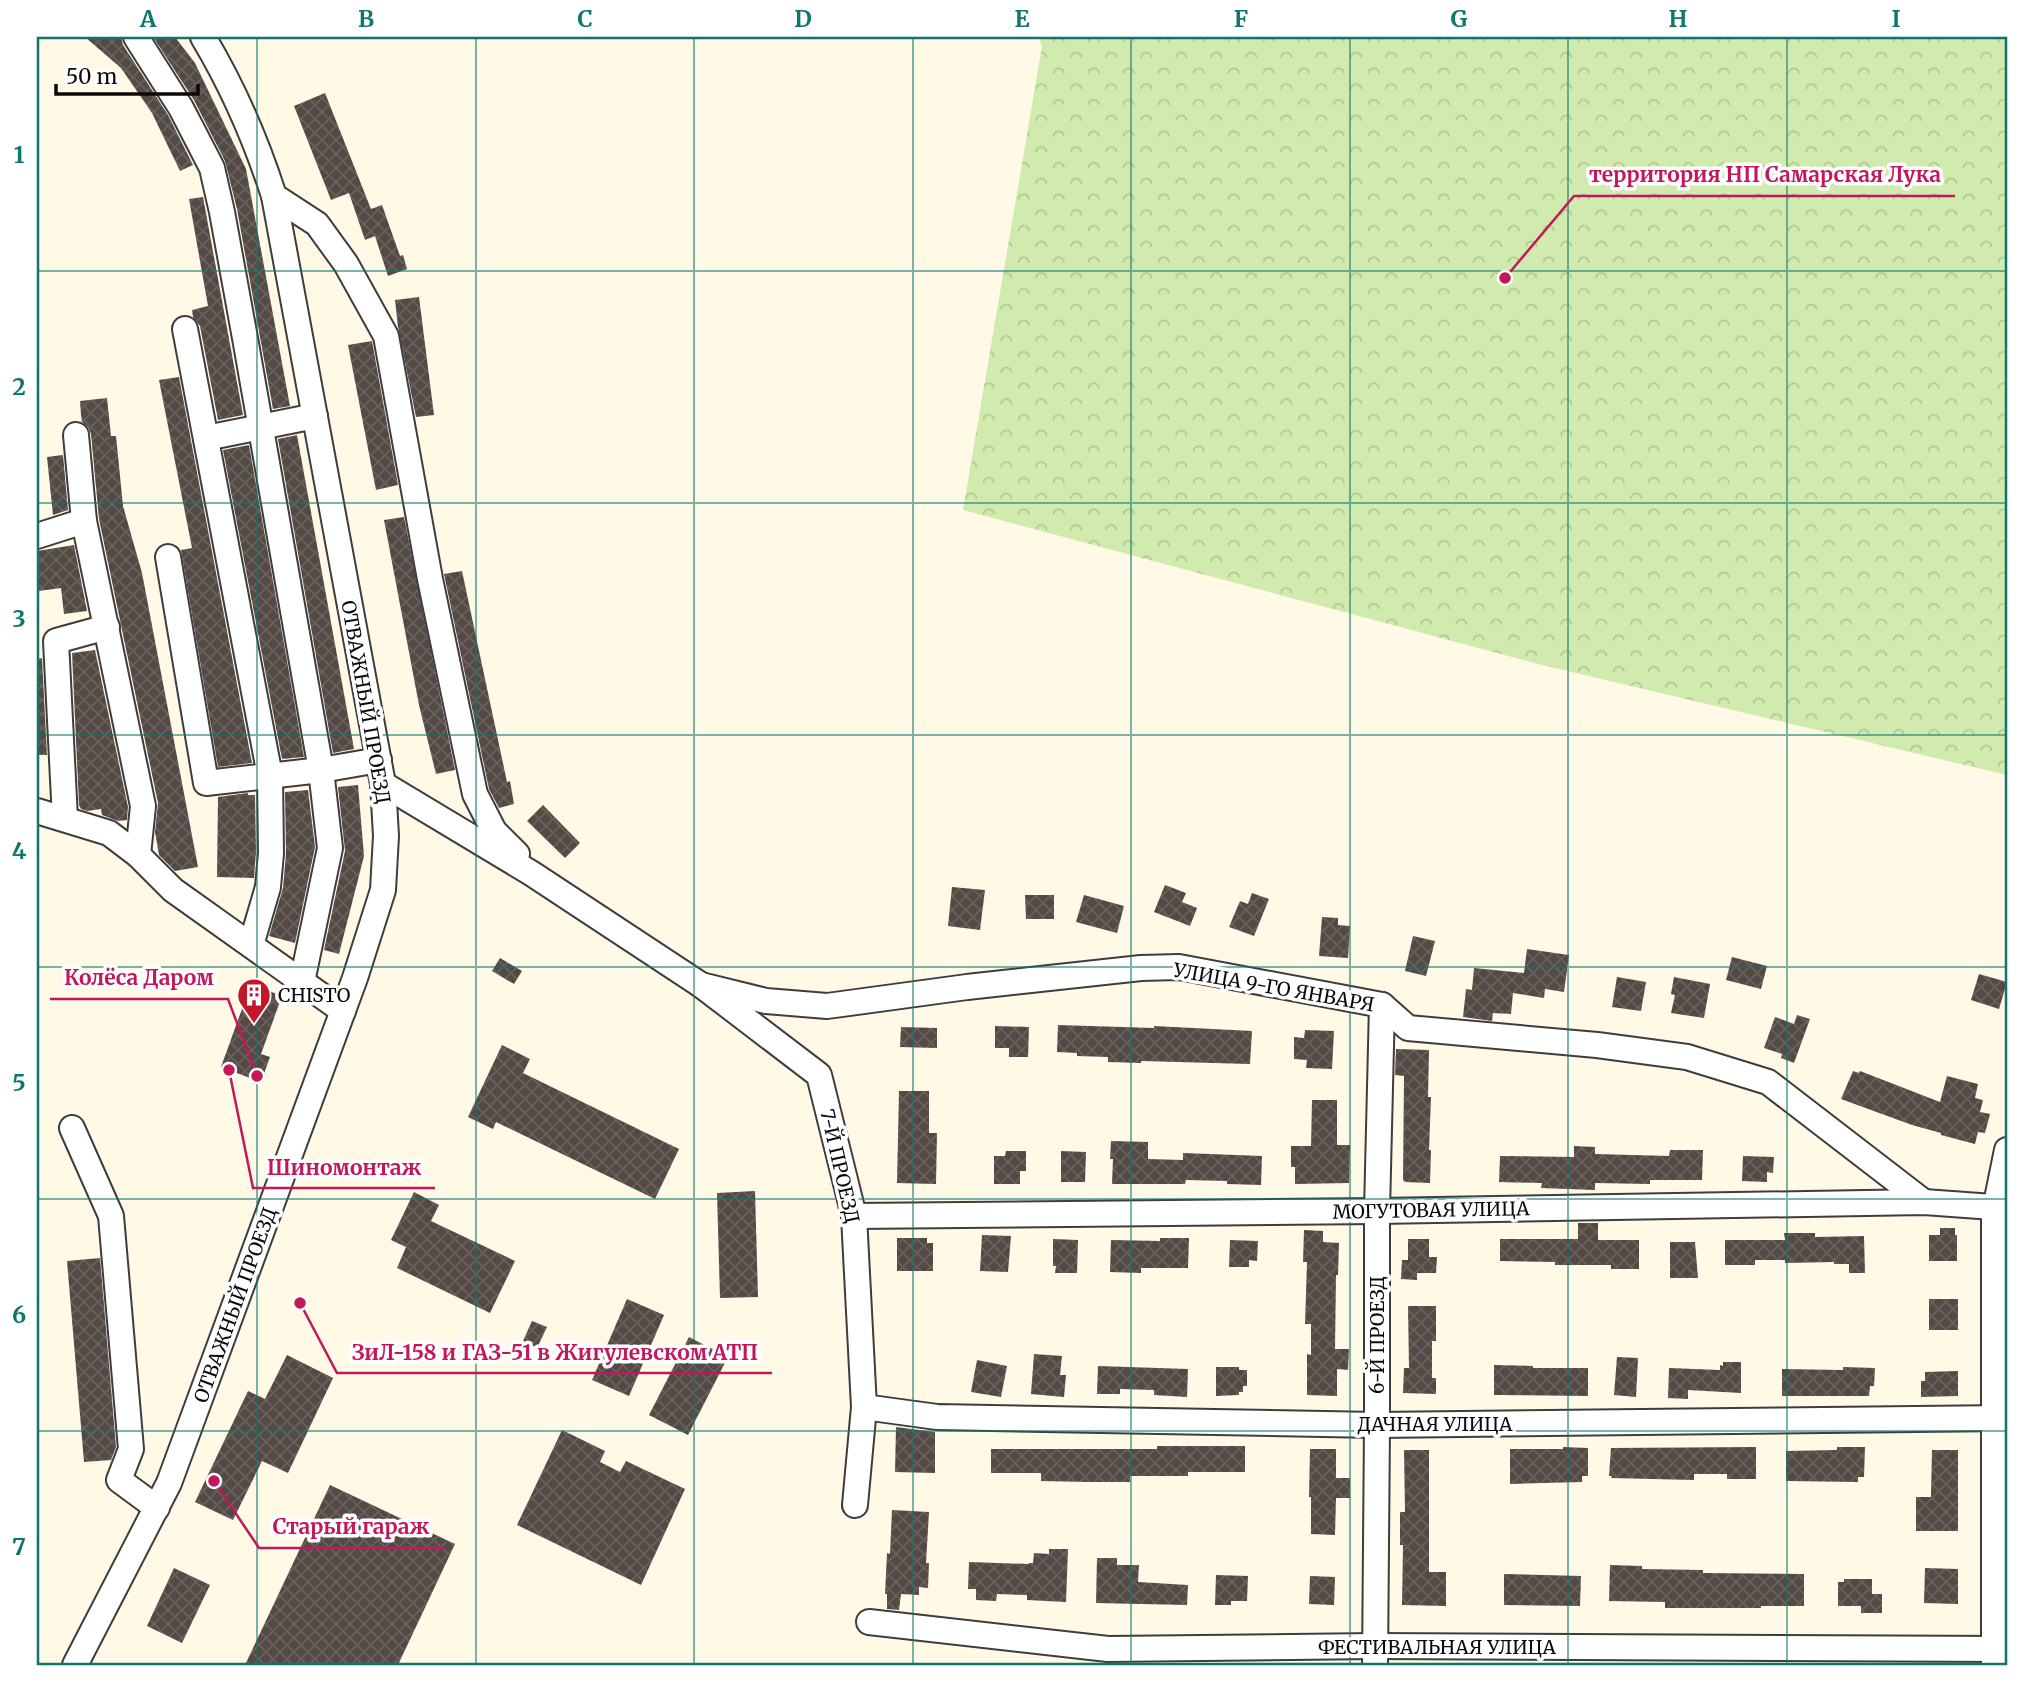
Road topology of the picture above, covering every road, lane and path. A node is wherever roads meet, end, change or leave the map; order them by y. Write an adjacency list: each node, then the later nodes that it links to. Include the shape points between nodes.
1 (136, 37): 6 (street, via 212,168)
2 (203, 37): 3 (street, ОТВАЖНЫЙ ПРОЕЗД, via 261,154)
3 (274, 196): 5 (street, ОТВАЖНЫЙ ПРОЕЗД); 20 (street, via 317,224 346,264 386,336 475,794 494,831)
4 (185, 329): 8 (street)
5 (315, 416): 6 (street); 13 (street, ОТВАЖНЫЙ ПРОЕЗД)
6 (260, 427): 8 (street); 14 (street)
7 (76, 436): 9 (street)
8 (206, 438): 15 (street)
9 (84, 522): 10 (street); 12 (street)
10 (37, 537)
11 (168, 557): 15 (street, via 206,783)
12 (107, 626): 18 (street, via 56,641); 19 (street, via 143,806)
13 (379, 760): 14 (street); 16 (street, ОТВАЖНЫЙ ПРОЕЗД)
14 (321, 770): 15 (street); 22 (street, via 330,848)
15 (270, 776): 21 (street, via 268,887)
16 (383, 784): 20 (street, 7-Й ПРОЕЗД); 25 (street, ОТВАЖНЫЙ ПРОЕЗД, via 383,890)
17 (37, 811): 18 (street)
18 (65, 819): 19 (street, via 109,833)
19 (138, 855): 21 (street, via 173,890)
20 (531, 873): 23 (street, 7-Й ПРОЕЗД)
21 (251, 945): 22 (street)
22 (302, 982): 25 (street)
23 (701, 985): 24 (street, УЛИЦА 9-ГО ЯНВАРЯ, via 766,1001 827,1006 1179,967); 31 (street, 7-Й ПРОЕЗД, via 819,1075)
24 (1382, 1005): 28 (street, УЛИЦА 9-ГО ЯНВАРЯ, via 1408,1028 1687,1057 1768,1082); 30 (street, 6-Й ПРОЕЗД)
25 (343, 1011): 36 (street, ОТВАЖНЫЙ ПРОЕЗД)
26 (72, 1128): 36 (street, via 111,1216 131,1449 119,1480)
27 (2007, 1150): 29 (street, via 1996,1204)
28 (1924, 1202): 29 (street, МОГУТОВАЯ УЛИЦА); 30 (street, МОГУТОВАЯ УЛИЦА)
29 (2000, 1208): 33 (street)
30 (1377, 1211): 31 (street, МОГУТОВАЯ УЛИЦА); 34 (street, 6-Й ПРОЕЗД)
31 (854, 1216): 32 (street, 7-Й ПРОЕЗД)
32 (864, 1407): 34 (street, ДАЧНАЯ УЛИЦА, via 937,1417); 35 (street, 7-Й ПРОЕЗД)
33 (2000, 1418): 34 (street, ДАЧНАЯ УЛИЦА); 38 (street)
34 (1377, 1425): 39 (street, 6-Й ПРОЕЗД)
35 (855, 1505)
36 (157, 1508): 40 (street, ОТВАЖНЫЙ ПРОЕЗД)
37 (869, 1622): 39 (street, ФЕСТИВАЛЬНАЯ УЛИЦА, via 1108,1649)
38 (1998, 1654): 39 (street, ФЕСТИВАЛЬНАЯ УЛИЦА)
39 (1375, 1656)
40 (75, 1665)

